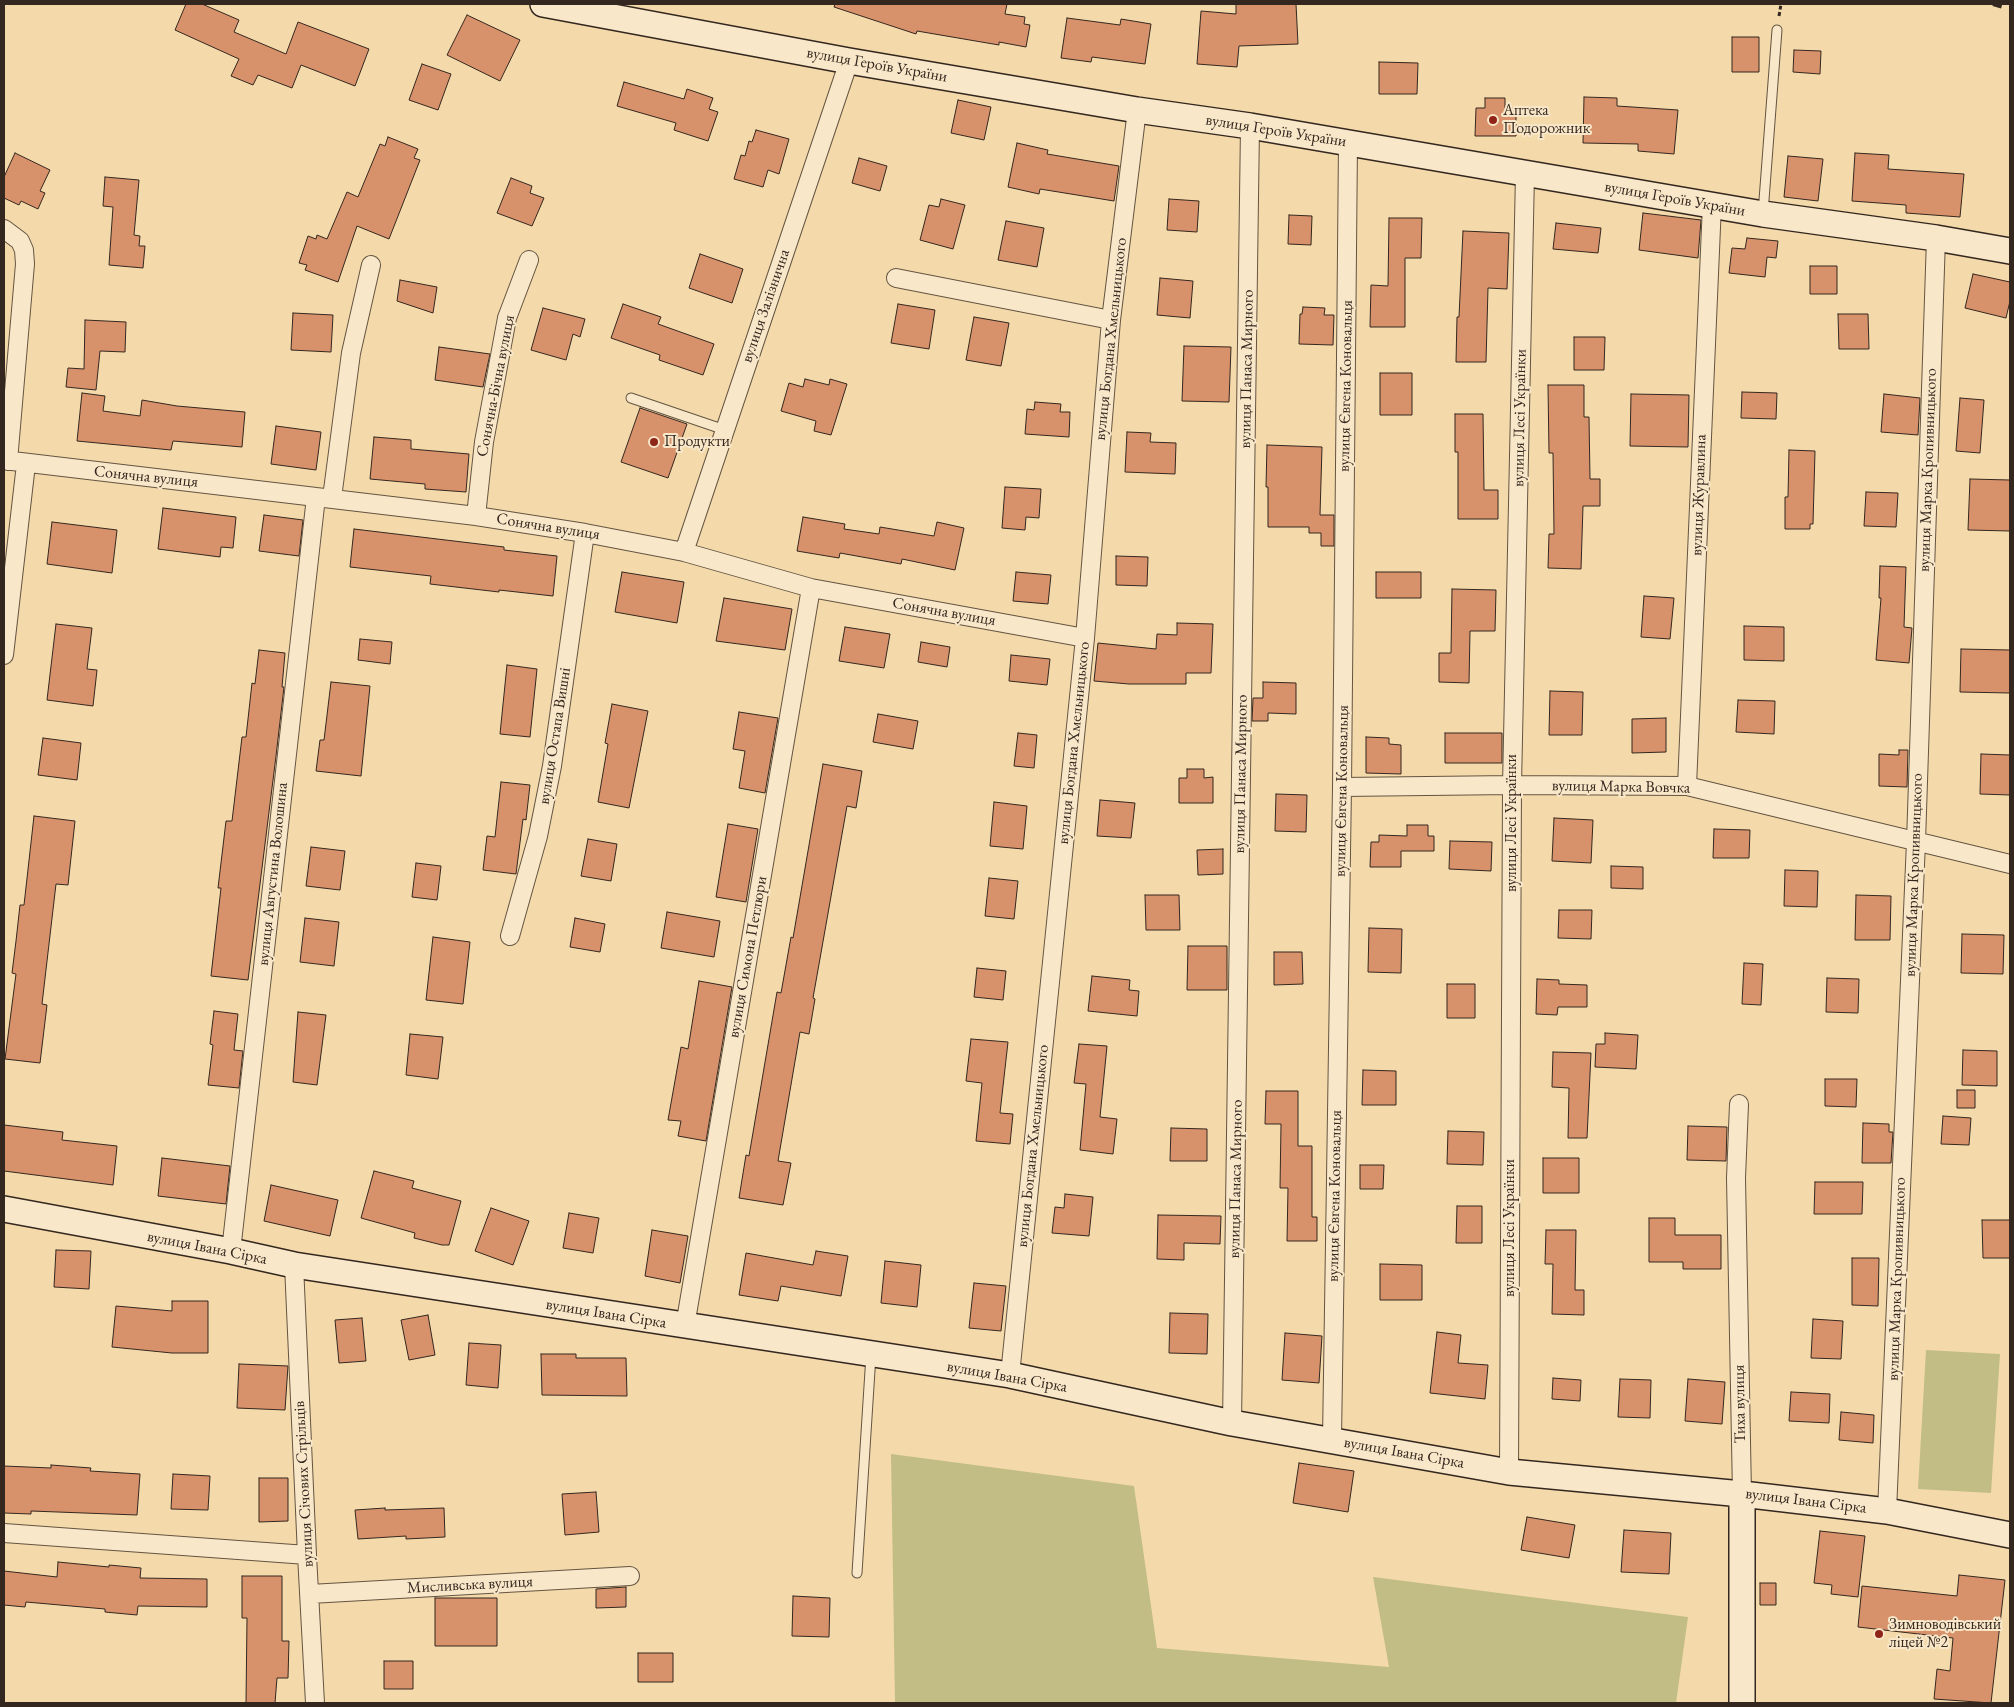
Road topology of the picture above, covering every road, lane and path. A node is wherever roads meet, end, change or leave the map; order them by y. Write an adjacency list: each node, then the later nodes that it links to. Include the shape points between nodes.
1 (543, 4): 3 (street, вулиця Героїв України)
2 (1777, 30): 9 (lane)
3 (849, 61): 4 (street, вулиця Героїв України); 18 (street, вулиця Залізнична)
4 (1137, 110): 5 (street, вулиця Героїв України); 16 (street, вулиця Богдана Хмельницького)
5 (1250, 126): 6 (street, вулиця Героїв України); 41 (street, вулиця Панаса Мирного)
6 (1348, 142): 7 (street, вулиця Героїв України); 30 (street, вулиця Євгена Коновальця)
7 (1525, 174): 8 (street, вулиця Героїв України); 28 (street, вулиця Лесі Українки)
8 (1712, 204): 9 (street, вулиця Героїв України); 29 (street, вулиця Журавлина)
9 (1762, 214): 11 (street, вулиця Героїв України)
10 (4, 229): 19 (street, via 20,241 25,264)
11 (1936, 238): 12 (street, вулиця Героїв України); 31 (street, вулиця Марка Кропивницького)
12 (2010, 250)
13 (529, 260): 22 (street, Сонячна-Бічна вулиця, via 507,318 484,442)
14 (371, 265): 21 (street)
15 (896, 278): 16 (street)
16 (1111, 320): 26 (street, вулиця Богдана Хмельницького)
17 (631, 398): 18 (lane)
18 (724, 430): 24 (street, вулиця Залізнична)
19 (6, 461): 20 (street, Сонячна вулиця)
20 (26, 464): 21 (street, Сонячна вулиця); 27 (street)
21 (324, 497): 22 (street, Сонячна вулиця); 36 (street, вулиця Августина Волошина)
22 (476, 516): 23 (street, Сонячна вулиця)
23 (585, 533): 24 (street, Сонячна вулиця); 33 (street, вулиця Остапа Вишні, via 552,766 538,836)
24 (684, 552): 25 (street, Сонячна вулиця)
25 (811, 588): 26 (street, Сонячна вулиця); 38 (street, вулиця Симона Петлюри)
26 (1084, 638): 40 (street, вулиця Богдана Хмельницького)
27 (4, 655)
28 (1512, 785): 29 (street, вулиця Марка Вовчка); 30 (street, вулиця Марка Вовчка); 43 (street, вулиця Лесі Українки)
29 (1687, 786): 31 (street, вулиця Марка Вовчка)
30 (1342, 787): 42 (street, вулиця Євгена Коновальця)
31 (1916, 842): 32 (street, вулиця Марка Вовчка); 45 (street, вулиця Марка Кропивницького)
32 (2010, 864)
33 (510, 936)
34 (1739, 1104): 44 (street, Тиха вулиця, via 1736,1178)
35 (4, 1209): 36 (street, вулиця Івана Сірка)
36 (231, 1251): 37 (street, вулиця Івана Сірка)
37 (294, 1265): 38 (street, вулиця Івана Сірка); 48 (street, вулиця Січових Стрільців)
38 (684, 1326): 39 (street, вулиця Івана Сірка)
39 (872, 1355): 40 (street, вулиця Івана Сірка); 49 (lane)
40 (1010, 1376): 41 (street, вулиця Івана Сірка)
41 (1232, 1423): 42 (street, вулиця Івана Сірка)
42 (1332, 1439): 43 (street, вулиця Івана Сірка)
43 (1509, 1472): 44 (street, вулиця Івана Сірка)
44 (1742, 1494): 45 (street, вулиця Івана Сірка); 53 (street, Тиха вулиця)
45 (1887, 1511): 47 (street, вулиця Івана Сірка)
46 (4, 1533): 48 (street)
47 (2010, 1535)
48 (306, 1555): 51 (street, вулиця Січових Стрільців)
49 (857, 1573)
50 (630, 1576): 51 (street, Мисливська вулиця)
51 (310, 1594): 52 (street, вулиця Січових Стрільців)
52 (315, 1703)
53 (1742, 1703)

